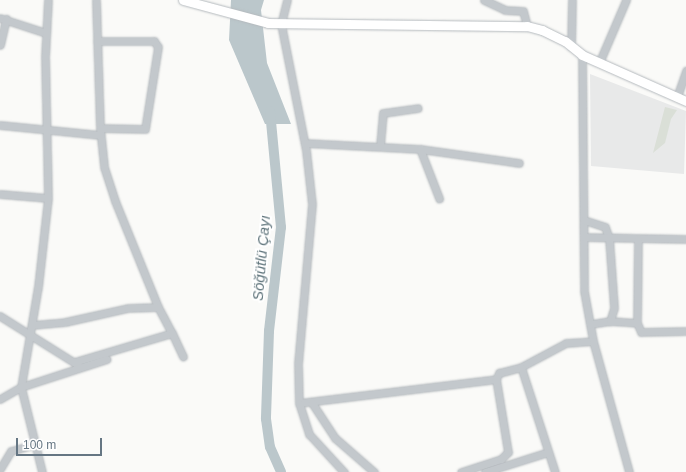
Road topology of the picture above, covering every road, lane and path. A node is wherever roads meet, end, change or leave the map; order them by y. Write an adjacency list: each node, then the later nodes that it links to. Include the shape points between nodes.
1 (48, 0): 13 (street)
2 (96, 0): 14 (street)
3 (183, 0): 11 (main road, via 222,12)
4 (287, 0): 11 (street)
5 (484, 0): 9 (street, via 505,10)
6 (517, 0): 9 (street)
7 (572, 0): 16 (street)
8 (626, 0): 18 (street)
9 (517, 8): 12 (street, via 528,17)
10 (3, 19): 13 (street); 15 (street)
11 (281, 24): 12 (main road); 26 (street)
12 (527, 26): 16 (main road)
13 (46, 32): 25 (street)
14 (97, 41): 24 (street); 24 (street, via 154,41 158,48 145,129)
15 (0, 45)
16 (571, 47): 17 (main road)
17 (582, 55): 18 (main road); 33 (street)
18 (600, 63): 20 (main road)
19 (686, 71): 20 (street)
20 (677, 98): 21 (main road)
21 (686, 102)
22 (418, 108): 27 (street, via 383,113)
23 (0, 125): 25 (street)
24 (100, 131): 25 (street); 38 (street, via 104,168)
25 (48, 132): 31 (street)
26 (305, 144): 27 (street); 54 (street, via 312,219 298,363)
27 (380, 146): 28 (street)
28 (420, 149): 29 (street); 32 (street)
29 (518, 163)
30 (0, 194): 31 (street)
31 (48, 198): 43 (street)
32 (439, 198)
33 (584, 220): 34 (street); 35 (street, via 605,227)
34 (584, 237): 35 (street); 41 (street, via 584,291)
35 (609, 238): 36 (street); 40 (street, via 614,308)
36 (638, 239): 37 (street); 42 (street)
37 (686, 239)
38 (158, 308): 43 (street, via 128,308); 45 (street)
39 (0, 316): 43 (street)
40 (610, 320): 41 (street); 42 (street)
41 (590, 324): 46 (street)
42 (638, 324): 44 (street, via 641,332)
43 (31, 328): 49 (street); 52 (street)
44 (686, 331)
45 (172, 333): 47 (street); 49 (street)
46 (593, 341): 50 (street, via 566,343); 65 (street)
47 (184, 357)
48 (107, 359): 49 (street)
49 (77, 364): 52 (street)
50 (521, 367): 51 (street, via 499,373); 57 (street)
51 (496, 379): 55 (street); 62 (street, via 508,452 501,459)
52 (21, 387): 53 (street); 56 (street)
53 (0, 399)
54 (299, 403): 55 (street); 60 (street, via 309,434)
55 (312, 403): 61 (street, via 335,438)
56 (35, 444): 58 (street, via 11,450); 59 (street)
57 (548, 452): 63 (street); 64 (street)
58 (0, 469)
59 (42, 472)
60 (344, 472)
61 (374, 472)
62 (461, 472)
63 (485, 472)
64 (554, 472)
65 (629, 472)

